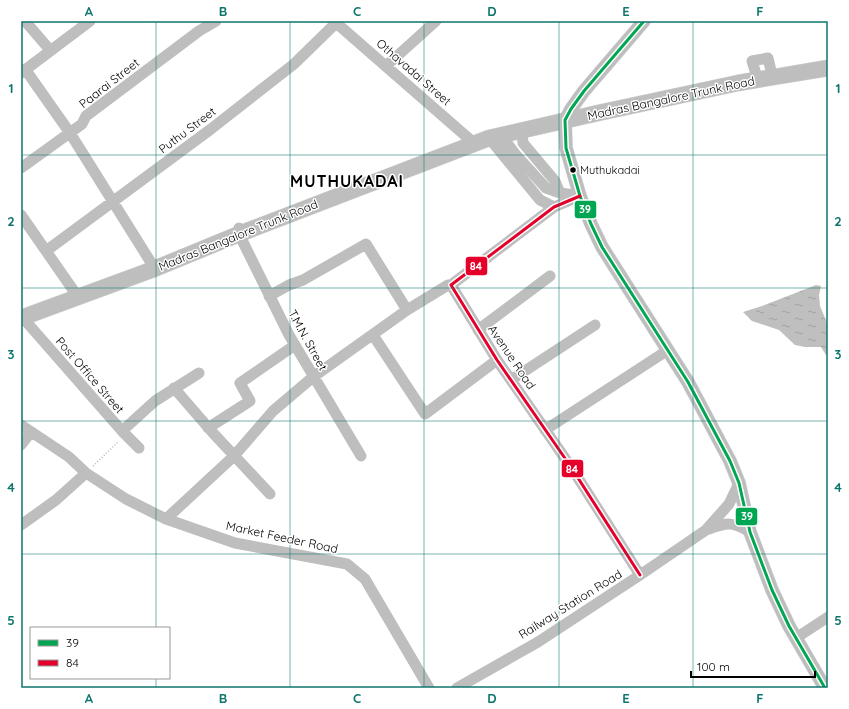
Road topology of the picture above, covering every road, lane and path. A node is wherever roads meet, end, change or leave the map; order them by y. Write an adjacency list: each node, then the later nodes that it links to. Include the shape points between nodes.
1 (25, 21): 8 (street)
2 (90, 21): 8 (street)
3 (216, 21): 15 (street, Paarai Street, via 86,116 82,124)
4 (436, 21): 10 (street)
5 (644, 21): 13 (main road, via 584,91)
6 (652, 21): 13 (main road)
7 (335, 22): 10 (street, Othavadai Street); 20 (street, Puthu Street, via 288,68 211,129)
8 (50, 50): 12 (street)
9 (828, 61): 13 (highway, via 763,72)
10 (386, 66): 16 (street, Othavadai Street)
11 (828, 68): 13 (highway, Madras Bangalore Trunk Road, via 738,83 598,113)
12 (23, 71): 15 (street)
13 (574, 114): 14 (highway, Madras Bangalore Trunk Road); 16 (highway, via 497,129); 19 (main road, via 566,148)
14 (522, 131): 16 (highway, Madras Bangalore Trunk Road); 18 (street, via 523,143 555,181)
15 (70, 133): 17 (street, Paarai Street); 20 (street)
16 (484, 139): 18 (street, via 516,155 546,188); 21 (street, via 540,200); 23 (highway, Madras Bangalore Trunk Road)
17 (21, 168)
18 (560, 193): 19 (street)
19 (580, 196): 21 (street); 37 (main road, via 602,247)
20 (112, 201): 24 (street, Puthu Street); 26 (street)
21 (554, 207): 28 (street)
22 (21, 215): 24 (street)
23 (239, 230): 25 (highway, Madras Bangalore Trunk Road); 30 (street, T.M.N. Street)
24 (46, 250): 29 (street)
25 (171, 257): 26 (highway, Madras Bangalore Trunk Road); 29 (highway, Madras Bangalore Trunk Road, via 154,269)
26 (150, 261): 29 (highway, Madras Bangalore Trunk Road)
27 (550, 276): 34 (street)
28 (451, 286): 31 (street, via 448,285); 34 (street, Avenue Road)
29 (76, 294): 32 (highway, Madras Bangalore Trunk Road)
30 (269, 296): 31 (street, via 366,244); 36 (street, T.M.N. Street)
31 (407, 310): 35 (street)
32 (22, 315): 47 (street, Post Office Street)
33 (595, 325): 41 (street)
34 (478, 330): 38 (street, Avenue Road)
35 (373, 335): 38 (street, via 425,414); 40 (street)
36 (295, 345): 40 (street, T.M.N. Street); 44 (street, via 240,383 250,401)
37 (668, 350): 45 (street); 53 (main road, via 688,382)
38 (497, 360): 41 (street, Avenue Road)
39 (199, 373): 42 (street)
40 (313, 377): 50 (street, via 272,411); 51 (street, T.M.N. Street)
41 (511, 380): 45 (street, Avenue Road)
42 (174, 388): 44 (street); 47 (street, via 155,401)
43 (21, 425): 46 (street, Market Feeder Road)
44 (208, 428): 50 (street)
45 (545, 430): 59 (street, Avenue Road)
46 (31, 432): 48 (street); 52 (street, Market Feeder Road, via 68,457)
47 (124, 433): 49 (street, Post Office Street); 52 (path)
48 (21, 445)
49 (139, 448)
50 (234, 456): 54 (street); 55 (street)
51 (361, 456)
52 (86, 473): 55 (street, Market Feeder Road); 56 (street, via 56,500)
53 (739, 483): 57 (street, Railway Station Road, via 729,504); 58 (main road)
54 (270, 494)
55 (166, 519): 62 (street, Market Feeder Road, via 235,542 347,564 365,579)
56 (21, 525)
57 (706, 530): 58 (street, via 723,523 732,523); 59 (street, Railway Station Road)
58 (750, 532): 61 (main road, via 772,590)
59 (640, 575): 63 (street, Railway Station Road, via 538,642)
60 (828, 617): 61 (street)
61 (796, 638): 64 (main road)
62 (429, 688)
63 (457, 688)
64 (825, 688)

